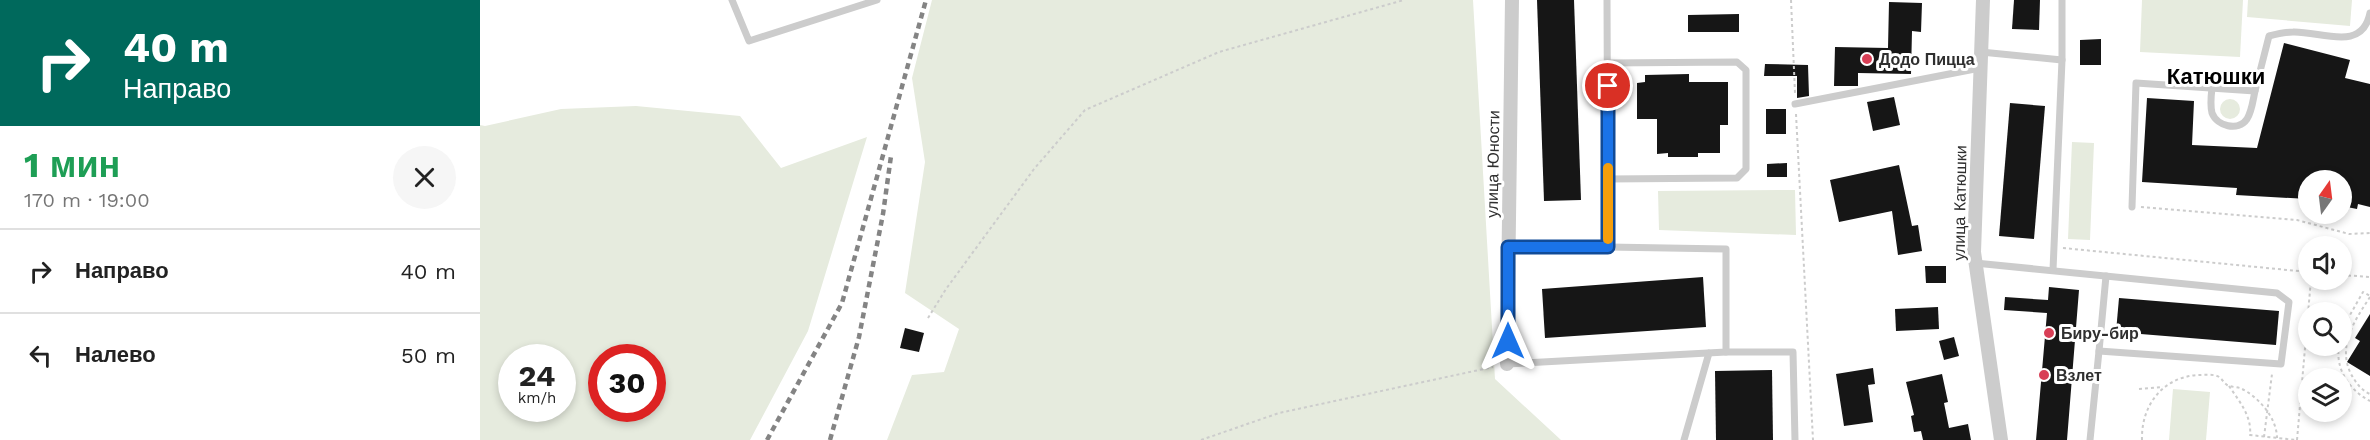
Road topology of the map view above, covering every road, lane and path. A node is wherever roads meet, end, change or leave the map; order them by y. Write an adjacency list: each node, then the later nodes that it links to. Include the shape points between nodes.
1 (732, 0): 2 (lane, via 749,41)
2 (877, 0)
3 (1404, 0): 32 (path, via 1219,51 1085,110 1034,170)
4 (1512, 0): 20 (street, улица Юности)
5 (1607, 0): 12 (lane)
6 (1791, 0): 16 (path)
7 (1983, 0): 10 (street, улица Катюшки)
8 (2062, 0): 11 (lane)
9 (2370, 13): 15 (lane, via 2368,24 2360,33 2344,38 2291,31 2269,36)
10 (1981, 52): 11 (lane); 13 (street, улица Катюшки)
11 (2062, 60): 22 (lane)
12 (1608, 63): 17 (lane); 17 (lane, via 1737,62 1746,70 1746,169 1737,178)
13 (1980, 68): 16 (lane); 23 (street, улица Катюшки)
14 (2212, 88): 15 (lane); 15 (lane, via 2212,113 2218,122 2230,126 2240,126 2247,119); 18 (lane, via 2136,83)
15 (2255, 91)
16 (1795, 104): 50 (path)
17 (1608, 179): 21 (lane)
18 (2132, 207): 19 (path, via 2297,220 2349,234)
19 (2370, 232)
20 (1508, 247): 21 (lane); 38 (street, улица Юности)
21 (1608, 247): 34 (lane, via 1726,249)
22 (2054, 248): 24 (lane); 25 (path)
23 (1975, 262): 24 (lane); 51 (street, улица Катюшки)
24 (2053, 270): 26 (lane)
25 (2298, 271)
26 (2106, 276): 33 (lane); 37 (lane, via 2277,293 2289,302 2281,364)
27 (2352, 276): 28 (path)
28 (2370, 277)
29 (2310, 290): 54 (path)
30 (2370, 296): 31 (path, via 2363,292); 42 (path, via 2353,323 2345,358 2356,383)
31 (2352, 311)
32 (928, 318)
33 (2099, 351): 37 (lane); 52 (lane)
34 (1726, 352): 35 (lane); 49 (lane, via 1793,352)
35 (1709, 353): 38 (lane); 48 (lane)
36 (2338, 356): 43 (path, via 2351,387)
37 (2273, 363): 44 (path)
38 (1507, 364): 47 (path, via 1279,413)
39 (2228, 386): 40 (path, via 2217,376 2202,375 2182,376); 44 (path, via 2250,394); 45 (path, via 2247,416 2250,435)
40 (2163, 387): 41 (path); 53 (path, via 2145,414)
41 (2139, 389)
42 (2370, 394)
43 (2370, 401)
44 (2267, 412): 45 (path); 46 (path)
45 (2264, 437): 46 (path)
46 (2277, 438): 54 (path)
47 (1201, 440)
48 (1684, 440)
49 (1795, 440)
50 (1813, 440)
51 (2001, 440)
52 (2090, 440)
53 (2142, 440)
54 (2296, 440)

